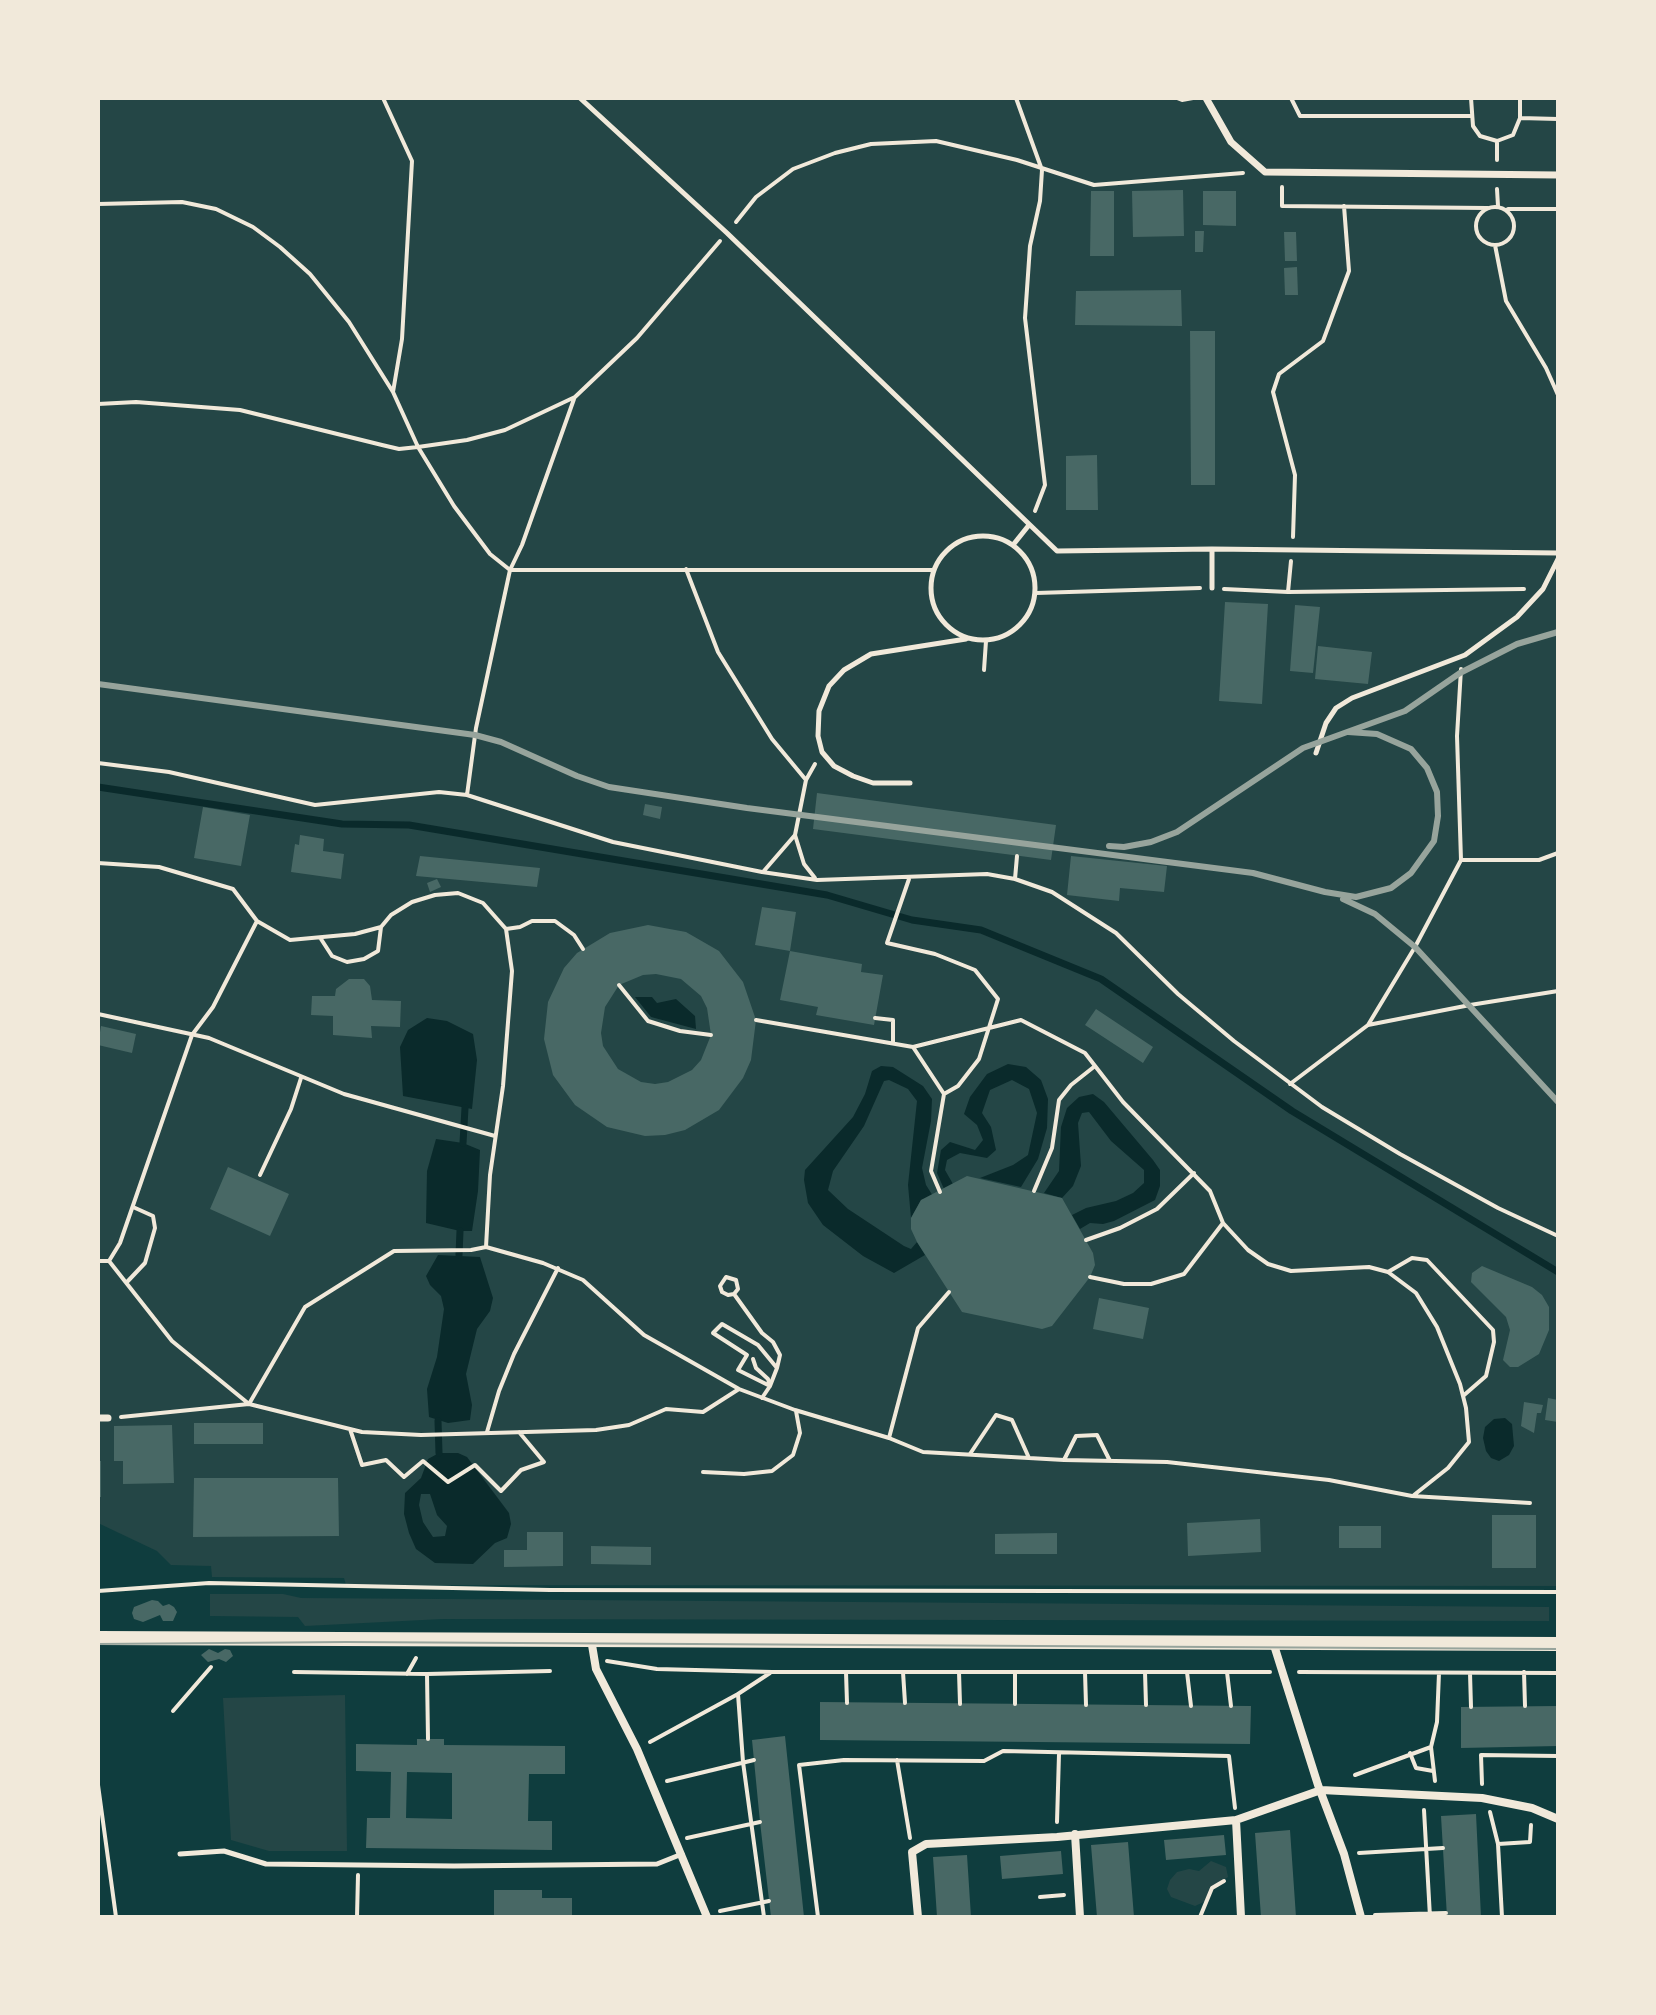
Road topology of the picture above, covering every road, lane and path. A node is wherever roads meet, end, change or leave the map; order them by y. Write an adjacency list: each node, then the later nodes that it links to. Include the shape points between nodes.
1 (383, 98): 26 (path, via 412,161 402,339)
2 (580, 98): 24 (lane)
3 (1016, 98): 14 (path)
4 (1177, 98): 5 (path)
5 (1195, 98)
6 (1206, 98): 15 (street, via 1231,142)
7 (1291, 98): 10 (path, via 1300,116)
8 (1471, 98): 10 (path)
9 (1520, 98): 11 (path)
10 (1471, 116): 13 (path, via 1480,136)
11 (1520, 118): 12 (path); 13 (path, via 1513,135)
12 (1558, 119)
13 (1497, 141): 17 (path)
14 (1042, 170): 15 (path, via 1094,185); 24 (path, via 936,141 871,144 793,169 756,197); 31 (path, via 1025,318 1045,485)
15 (1265, 172): 16 (street)
16 (1282, 172): 17 (street); 20 (path, via 1282,206)
17 (1497, 175): 18 (street)
18 (1558, 175)
19 (98, 204): 26 (path, via 182,202 216,209 253,227 310,274 349,322)
20 (1344, 206): 21 (path); 34 (path, via 1349,271 1323,341 1279,374 1273,392 1295,475)
21 (1487, 208): 22 (path); 25 (path, via 1478,217 1476,230 1483,241)
22 (1506, 209): 23 (path); 25 (path, via 1514,231)
23 (1558, 209)
24 (727, 233): 28 (path, via 637,338); 31 (lane)
25 (1495, 245): 27 (path, via 1506,301)
26 (393, 392): 30 (path)
27 (1558, 395)
28 (575, 397): 30 (path, via 505,430); 38 (path)
29 (98, 404): 30 (path, via 240,410 399,449)
30 (418, 447): 38 (path, via 454,506 490,554)
31 (1029, 525): 32 (lane); 33 (lane, via 1057,551)
32 (1013, 545): 39 (lane, via 983,535 967,538 941,556); 43 (lane, via 1031,566)
33 (1212, 549): 34 (lane); 40 (lane)
34 (1292, 550): 35 (lane); 42 (path)
35 (1558, 553)
36 (1558, 559): 41 (lane)
37 (686, 569): 38 (path); 39 (path); 51 (path, via 718,652 772,739)
38 (510, 570): 53 (path)
39 (933, 570): 44 (lane, via 932,603 940,619)
40 (1212, 588): 42 (path); 43 (path)
41 (1543, 589): 42 (path); 46 (lane, via 1517,617)
42 (1288, 592)
43 (1036, 593): 45 (lane, via 1020,626)
44 (967, 638): 45 (lane); 48 (lane, via 871,654 844,670 829,686 819,711)
45 (986, 641): 47 (path)
46 (1465, 655): 49 (lane, via 1336,708); 57 (path, via 1457,736)
47 (984, 670)
48 (822, 752): 51 (path); 52 (lane, via 853,776 873,783)
49 (1316, 753)
50 (98, 763): 53 (path, via 169,772 315,805 439,792)
51 (806, 780): 54 (path)
52 (910, 783)
53 (467, 795): 59 (path, via 613,842)
54 (795, 835): 59 (path); 62 (path, via 804,864)
55 (1558, 853): 57 (path, via 1539,860)
56 (1017, 856): 61 (path)
57 (1461, 860): 73 (path)
58 (98, 863): 63 (path, via 159,867 233,889)
59 (762, 872): 62 (path)
60 (909, 879): 61 (path, via 987,874); 62 (path); 74 (path, via 887,943 975,970 998,999)
61 (1015, 879): 81 (path, via 1052,892 1116,933 1178,994)
62 (817, 880)
63 (257, 921): 66 (path, via 290,940); 75 (path, via 213,1007)
64 (381, 927): 65 (path, via 412,902 458,893 483,903); 66 (path); 66 (path, via 378,951 364,959 347,962 332,956)
65 (506, 929): 67 (path, via 555,921); 83 (path, via 512,971)
66 (321, 939)
67 (583, 949)
68 (619, 985): 76 (path, via 648,1021)
69 (1558, 991): 73 (path)
70 (98, 1014): 75 (path)
71 (875, 1018): 77 (path, via 893,1020)
72 (756, 1020): 77 (path)
73 (1368, 1025): 81 (path)
74 (990, 1026): 78 (path); 79 (path, via 1021,1020 1085,1053); 82 (path, via 979,1059 958,1086)
75 (192, 1035): 80 (path); 88 (path)
76 (711, 1035)
77 (893, 1042): 78 (path)
78 (913, 1047): 82 (path)
79 (1095, 1066): 84 (path); 86 (path, via 1059,1100 1052,1148)
80 (301, 1078): 83 (path); 85 (path)
81 (1290, 1084): 90 (path, via 1400,1154)
82 (944, 1094): 87 (path, via 931,1171)
83 (495, 1136): 92 (path)
84 (1194, 1173): 89 (path, via 1210,1191); 91 (path, via 1157,1209)
85 (260, 1175)
86 (1034, 1191)
87 (940, 1192)
88 (133, 1207): 94 (path); 98 (path, via 153,1216 155,1228 145,1263)
89 (1223, 1223): 96 (path, via 1248,1250 1291,1271 1369,1267); 97 (path, via 1184,1274 1151,1284)
90 (1558, 1236)
91 (1086, 1240)
92 (486, 1247): 95 (path); 107 (path, via 394,1251 305,1307)
93 (98, 1261): 94 (path)
94 (109, 1261): 98 (path)
95 (558, 1268): 104 (path, via 583,1280 644,1335); 112 (path, via 514,1354)
96 (1388, 1272): 105 (path, via 1416,1293 1437,1327); 105 (path, via 1412,1258 1427,1260 1493,1330 1486,1376)
97 (1090, 1277)
98 (126, 1283): 107 (path, via 172,1341)
99 (949, 1292): 114 (path, via 918,1328)
100 (734, 1294): 100 (path, via 722,1292 726,1277 736,1280); 102 (path, via 780,1355)
101 (753, 1359): 103 (path)
102 (777, 1368): 103 (path); 103 (path, via 758,1345 722,1324 713,1333 747,1355 738,1370)
103 (770, 1386): 106 (path)
104 (739, 1389): 106 (path); 113 (path, via 703,1412 666,1409 629,1425)
105 (1463, 1396): 120 (path, via 1469,1442 1448,1468)
106 (762, 1398): 108 (path)
107 (249, 1404): 110 (path); 111 (path)
108 (795, 1410): 114 (path); 119 (path, via 800,1433 793,1455 772,1471)
109 (98, 1418): 110 (street)
110 (108, 1418)
111 (350, 1429): 112 (path, via 421,1435); 113 (path, via 362,1465 386,1460 404,1477 423,1461 448,1482 475,1465 501,1491 521,1470 544,1462)
112 (487, 1432): 113 (path)
113 (519, 1432)
114 (889, 1438): 115 (path, via 923,1452)
115 (969, 1455): 116 (path); 116 (path, via 996,1415 1012,1420)
116 (1029, 1458): 117 (path)
117 (1064, 1460): 118 (path); 118 (path, via 1076,1436 1097,1435)
118 (1110, 1461): 120 (path, via 1329,1480)
119 (703, 1472)
120 (1412, 1496): 121 (path)
121 (1530, 1503)
122 (98, 1591): 123 (path, via 209,1583 550,1590)
123 (1558, 1592)
124 (98, 1638): 125 (main road)
125 (591, 1638): 126 (main road); 161 (street, via 596,1669)
126 (1273, 1642): 127 (main road); 141 (street)
127 (1558, 1644)
128 (211, 1667): 158 (path)
129 (657, 1669): 132 (path)
130 (550, 1671): 146 (path)
131 (294, 1672): 146 (path)
132 (772, 1672): 133 (path); 147 (path)
133 (846, 1672): 134 (path); 148 (path)
134 (903, 1672): 135 (path); 149 (path)
135 (959, 1672): 136 (path); 150 (path)
136 (1015, 1672): 137 (path); 151 (path)
137 (1085, 1672): 138 (path); 152 (path)
138 (1145, 1672): 139 (path); 153 (path)
139 (1187, 1672): 140 (path); 154 (path)
140 (1227, 1672): 141 (path); 155 (path)
141 (1281, 1672): 143 (path); 171 (street)
142 (1524, 1672): 144 (path); 145 (path); 156 (path)
143 (1439, 1673): 144 (path); 160 (path)
144 (1470, 1673): 157 (path)
145 (1558, 1673)
146 (427, 1674): 159 (path)
147 (738, 1694): 161 (path); 167 (path)
148 (847, 1703)
149 (905, 1703)
150 (960, 1704)
151 (1015, 1704)
152 (1086, 1705)
153 (1146, 1705)
154 (1191, 1706)
155 (1231, 1706)
156 (1525, 1706)
157 (1471, 1707)
158 (173, 1711)
159 (428, 1739)
160 (1431, 1747): 162 (path); 168 (path)
161 (637, 1749): 169 (street)
162 (1410, 1753): 168 (path, via 1416,1768); 171 (path)
163 (1059, 1754): 166 (path, via 1003,1751 984,1761); 177 (path, via 1229,1756); 181 (path)
164 (1558, 1756): 174 (path, via 1481,1755)
165 (754, 1760): 167 (path)
166 (897, 1760): 186 (path); 203 (path, via 799,1765)
167 (743, 1762): 169 (path); 179 (path)
168 (1434, 1771): 173 (path)
169 (653, 1784): 182 (street)
170 (98, 1785): 200 (path)
171 (1319, 1787): 172 (street); 177 (street); 189 (street)
172 (1423, 1795): 173 (street); 185 (path)
173 (1436, 1795): 174 (street)
174 (1485, 1799): 175 (street); 183 (path)
175 (1532, 1808): 176 (street); 183 (path, via 1530,1842)
176 (1558, 1819)
177 (1236, 1820): 180 (street); 191 (street)
178 (760, 1822): 179 (path)
179 (752, 1825): 182 (path); 195 (path)
180 (1075, 1834): 181 (street); 192 (street)
181 (1057, 1837): 186 (street, via 926,1844)
182 (677, 1840): 188 (street)
183 (1498, 1844): 208 (path)
184 (1443, 1848): 185 (path)
185 (1426, 1849): 189 (path); 198 (path)
186 (912, 1852): 204 (street)
187 (180, 1854): 190 (lane, via 224,1851 266,1864)
188 (683, 1854): 190 (lane, via 657,1864); 197 (street)
189 (1344, 1854): 199 (street)
190 (358, 1865): 201 (path)
191 (1239, 1880): 206 (path, via 1228,1877 1212,1888); 207 (street)
192 (1078, 1894): 193 (path); 205 (street)
193 (1040, 1897)
194 (769, 1901): 195 (path)
195 (762, 1903): 197 (path); 202 (path)
196 (1446, 1913): 198 (path)
197 (706, 1915)
198 (1430, 1915): 199 (path)
199 (1361, 1916)
200 (116, 1917)
201 (357, 1917)
202 (764, 1917)
203 (818, 1917)
204 (918, 1917)
205 (1080, 1917)
206 (1200, 1917)
207 (1241, 1917)
208 (1502, 1917)

